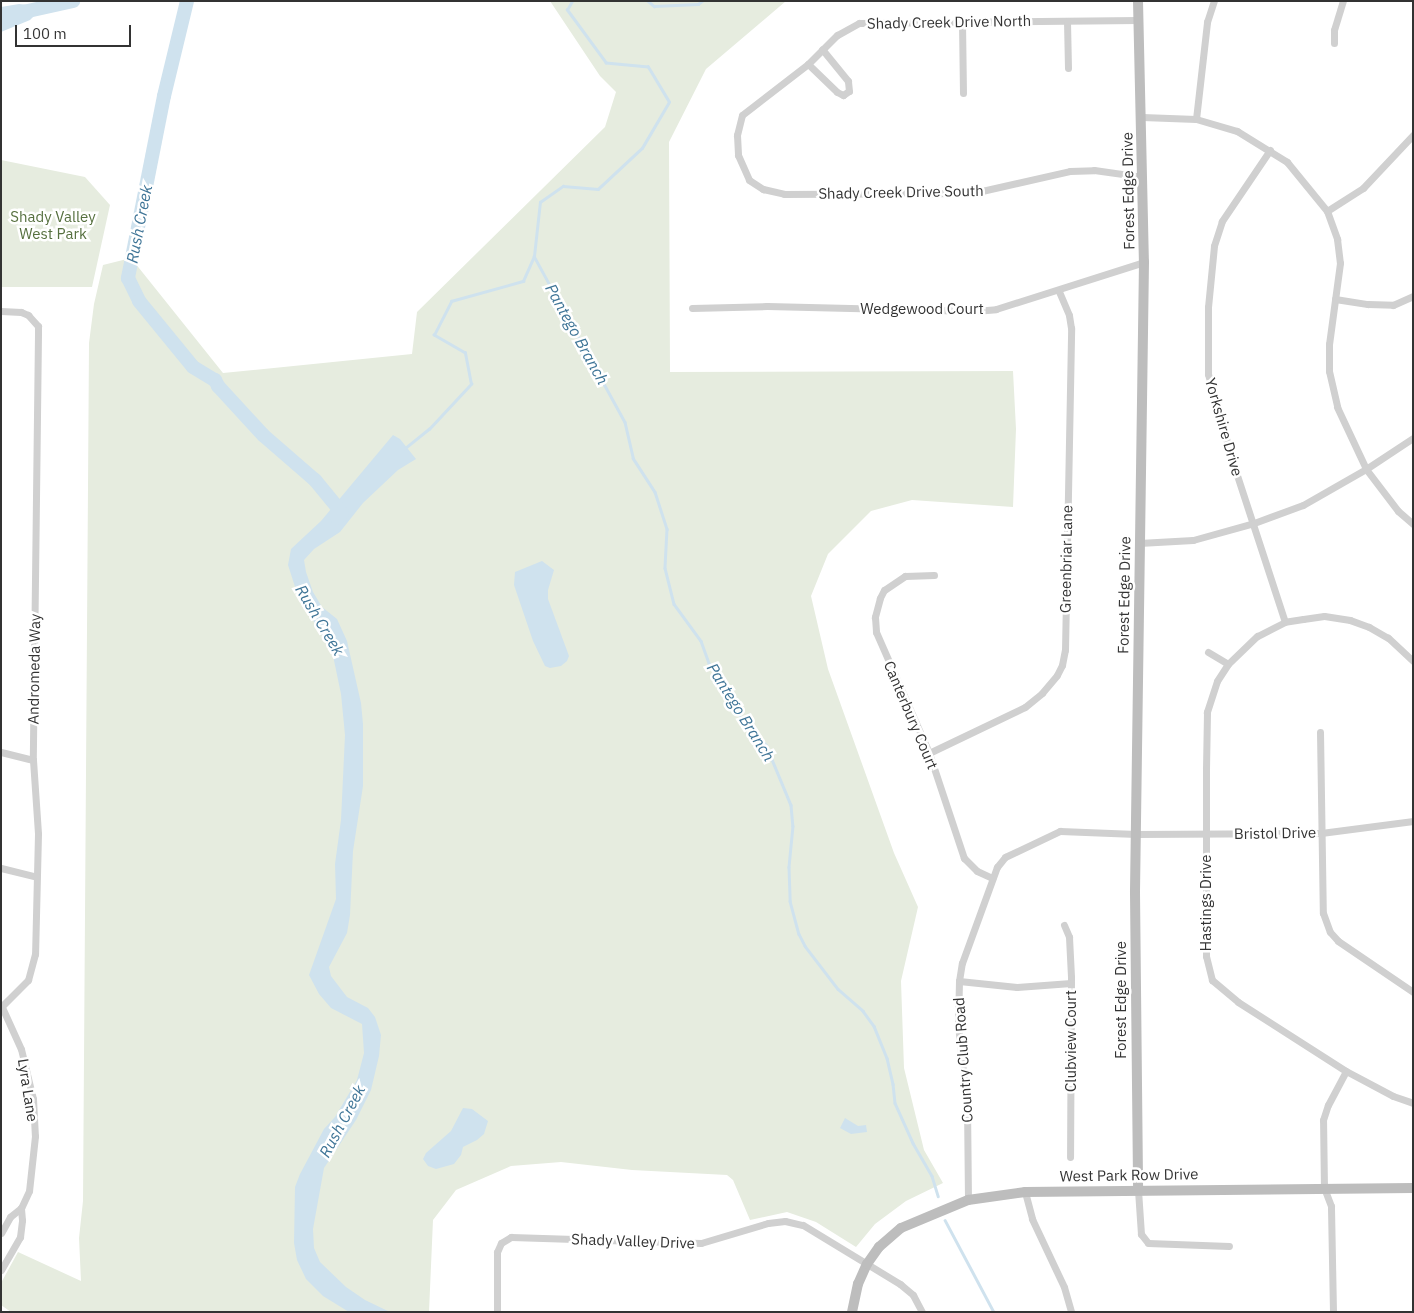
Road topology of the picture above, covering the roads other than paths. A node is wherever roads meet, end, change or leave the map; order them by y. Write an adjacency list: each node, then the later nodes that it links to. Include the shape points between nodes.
1 (1138, 1): 4 (street, Forest Edge Drive)
2 (1214, 1): 13 (street, via 1208,22)
3 (1343, 1): 7 (street, via 1334,30)
4 (1138, 20): 5 (street, Shady Creek Drive North); 12 (street, Forest Edge Drive)
5 (1067, 21): 6 (street, Shady Creek Drive North); 10 (street)
6 (962, 22): 8 (street, Shady Creek Drive North, via 859,23 837,35); 11 (street)
7 (1334, 43)
8 (822, 49): 9 (street, Shady Creek Drive North); 9 (street, via 848,81 849,91 843,95 837,92)
9 (808, 64): 17 (street, Shady Creek Drive North, via 742,114 737,135 738,155)
10 (1068, 68)
11 (962, 93)
12 (1142, 118): 13 (street); 16 (street, Forest Edge Drive)
13 (1196, 119): 15 (street, via 1237,131)
14 (1413, 135): 18 (street, via 1363,188)
15 (1270, 150): 18 (street, via 1300,175); 27 (street, Yorkshire Drive, via 1222,221 1214,246 1208,307 1208,374)
16 (1143, 177): 17 (street, Shady Creek Drive South, via 1094,170 1070,171 991,190 922,194 784,194 763,189); 19 (street, Forest Edge Drive)
17 (749, 180)
18 (1327, 211): 22 (street, via 1337,239 1340,264)
19 (1144, 262): 20 (street, Wedgewood Court); 29 (street, Forest Edge Drive)
20 (1059, 291): 23 (street, Wedgewood Court, via 1015,305 974,311 767,306); 37 (street, Greenbriar Lane, via 1071,328 1065,650 1062,665 1058,675 1042,693 1024,707)
21 (1413, 296): 22 (street, via 1393,304)
22 (1336, 300): 26 (street, via 1329,344 1329,371 1337,407)
23 (692, 308)
24 (1, 311): 38 (street, Andromeda Way, via 21,312 34,320 38,334)
25 (1413, 438): 26 (street)
26 (1366, 468): 27 (street, via 1303,505); 28 (street, via 1398,511)
27 (1254, 523): 29 (street, via 1194,540); 31 (street, Yorkshire Drive)
28 (1413, 524)
29 (1139, 543): 41 (street, Forest Edge Drive)
30 (934, 575): 37 (street, Canterbury Court, via 905,576 894,582 880,598 875,626)
31 (1285, 622): 33 (street, Hastings Drive, via 1324,616 1350,620 1369,626 1388,638); 34 (street, Hastings Drive, via 1258,636)
32 (1208, 652): 34 (street)
33 (1413, 661)
34 (1228, 664): 42 (street, Hastings Drive, via 1217,681 1207,712)
35 (1320, 732): 40 (street)
36 (1, 752): 38 (street)
37 (929, 753): 45 (street, Canterbury Court, via 964,858 977,871)
38 (33, 760): 44 (street, Andromeda Way, via 38,834)
39 (1413, 821): 40 (street, Bristol Drive)
40 (1321, 833): 42 (street, Bristol Drive); 49 (street, via 1321,896 1330,932 1346,948)
41 (1136, 834): 42 (street, Bristol Drive); 45 (street, Country Club Road, via 1060,831 1005,857); 56 (street, Forest Edge Drive)
42 (1206, 834): 51 (street, Hastings Drive, via 1206,956 1212,980 1238,1002)
43 (1, 868): 44 (street)
44 (36, 877): 50 (street, Andromeda Way, via 33,967 28,980)
45 (992, 878): 47 (street, Country Club Road, via 962,963)
46 (1064, 925): 48 (street, Clubview Court, via 1069,937)
47 (959, 981): 48 (street, via 1017,987); 58 (street, Country Club Road, via 958,1025 968,1109)
48 (1071, 983): 53 (street, Clubview Court)
49 (1413, 992)
50 (2, 1006): 59 (street, Lyra Lane, via 21,1049 33,1100 35,1136 31,1179)
51 (1346, 1071): 52 (street, Hastings Drive); 54 (street, via 1323,1120)
52 (1413, 1103)
53 (1070, 1157)
54 (1324, 1188): 55 (street, West Park Row Drive); 56 (street, West Park Row Drive); 68 (street, via 1330,1206)
55 (1413, 1188)
56 (1138, 1190): 57 (street, West Park Row Drive); 61 (street, via 1141,1234 1148,1243)
57 (1025, 1192): 58 (street, West Park Row Drive); 67 (street, via 1032,1219 1064,1287)
58 (968, 1200): 62 (street, West Park Row Drive, via 901,1228 879,1247)
59 (21, 1208): 60 (street, Lyra Lane, via 10,1217); 63 (street, Lyra Lane, via 20,1237)
60 (1, 1233)
61 (1229, 1246)
62 (867, 1264): 64 (street, Shady Valley Drive, via 803,1225 784,1221 701,1243 512,1237 500,1243 497,1252); 65 (street, West Park Row Drive, via 858,1284); 66 (street, Shady Valley Drive, via 913,1295)
63 (1, 1270)
64 (497, 1312)
65 (852, 1312)
66 (922, 1312)
67 (1071, 1312)
68 (1333, 1312)

